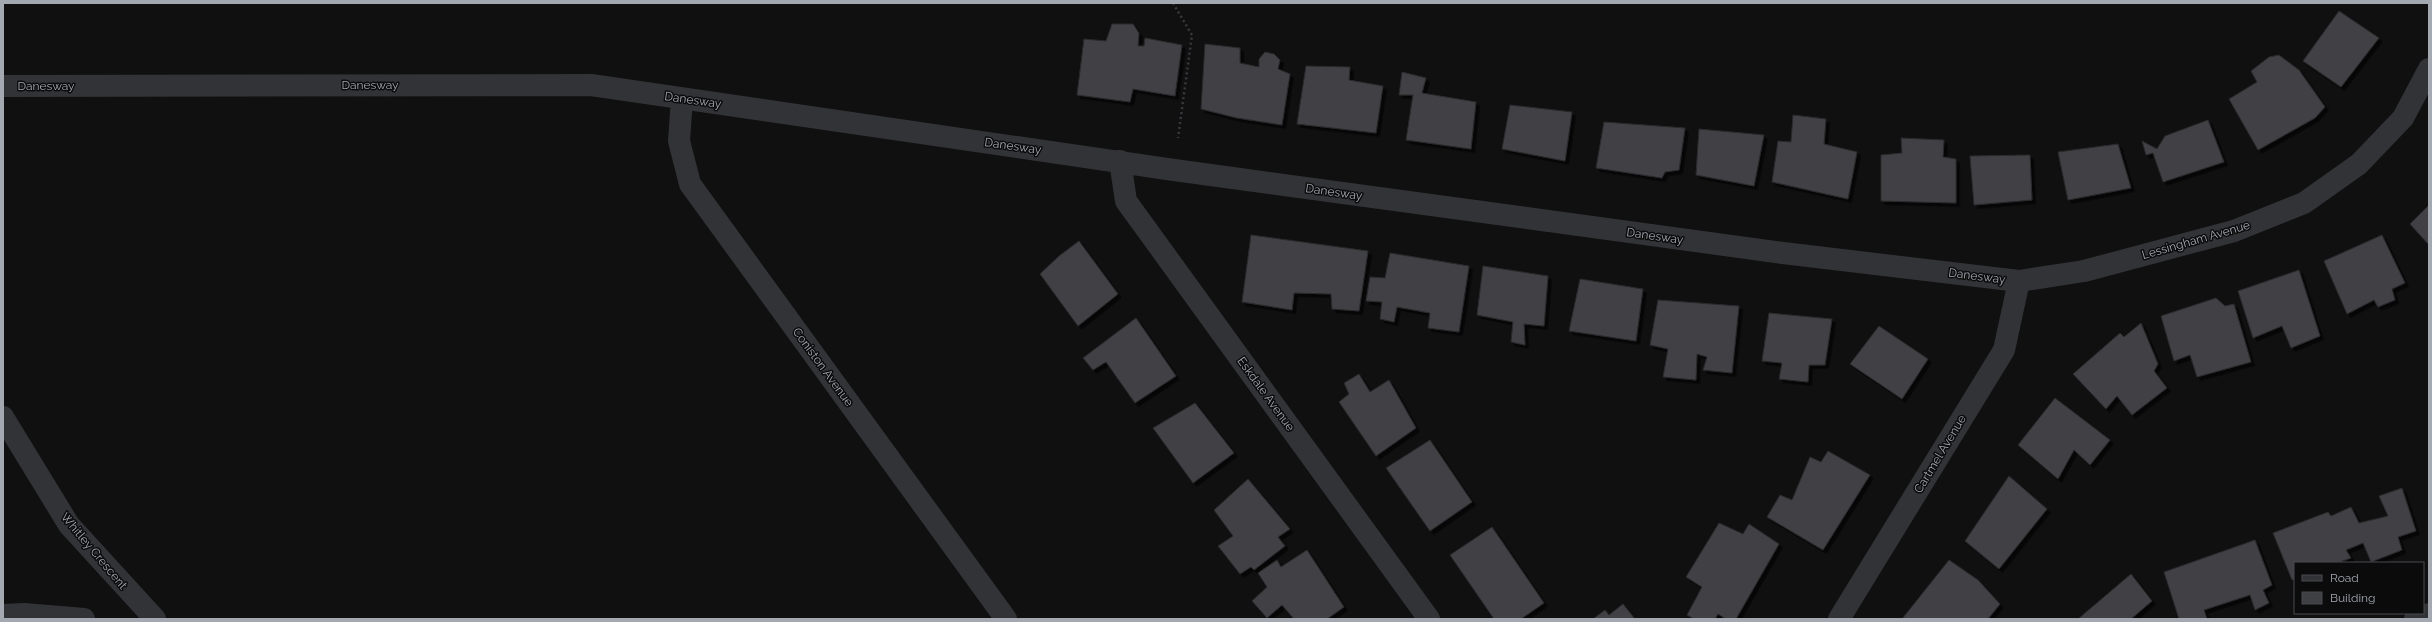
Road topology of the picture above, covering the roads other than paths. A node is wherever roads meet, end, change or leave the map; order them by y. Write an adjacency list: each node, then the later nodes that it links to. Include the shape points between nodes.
1 (2429, 69): 5 (street, Lessingham Avenue, via 2398,124 2359,164 2304,203 2234,232 2084,270)
2 (3, 86): 3 (street, Danesway, via 591,85)
3 (682, 99): 4 (street, Danesway); 11 (street, Coniston Avenue, via 679,141 690,184)
4 (1120, 161): 5 (street, Danesway, via 1775,252); 12 (street, Eskdale Avenue, via 1126,201)
5 (2019, 281): 13 (street, Cartmel Avenue, via 2004,350)
6 (3, 417): 10 (street, Whitley Crescent, via 69,524)
7 (2429, 614): 14 (street)
8 (3, 615): 9 (street, via 24,614)
9 (84, 619)
10 (155, 619)
11 (1006, 619)
12 (1429, 619)
13 (1839, 619)
14 (2415, 619)

